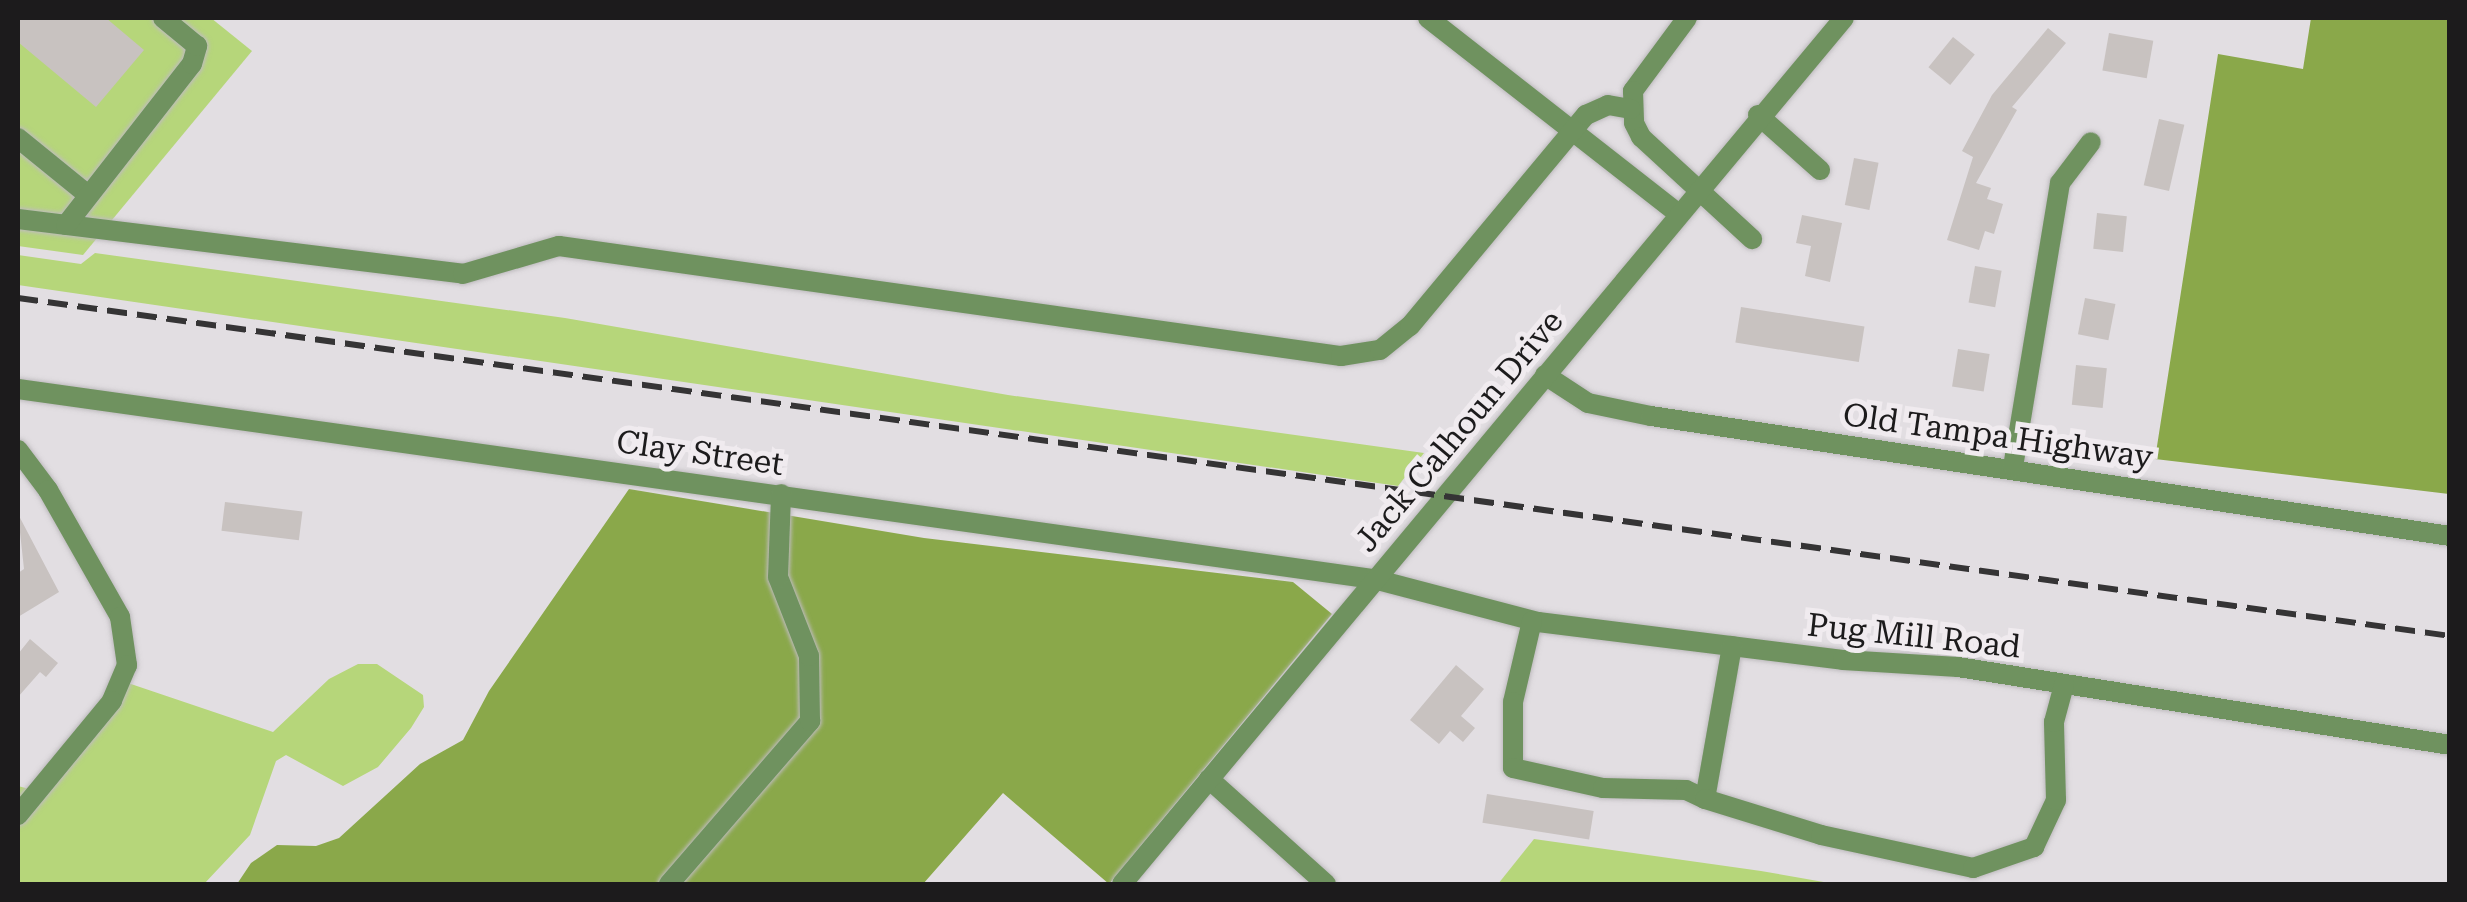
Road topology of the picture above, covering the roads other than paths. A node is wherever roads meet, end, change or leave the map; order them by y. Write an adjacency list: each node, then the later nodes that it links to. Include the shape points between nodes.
1 (164, 18): 12 (street, via 197,46 192,64)
2 (1428, 18): 7 (street)
3 (1687, 18): 5 (street, via 1640,78)
4 (1844, 18): 6 (street, Jack Calhoun Drive)
5 (1631, 109): 7 (street, via 1597,108); 11 (street, via 1641,137)
6 (1758, 115): 10 (street); 11 (street, Jack Calhoun Drive)
7 (1575, 129): 13 (street); 15 (street, via 1410,326 1380,350 1341,356 559,246 463,274)
8 (18, 138): 12 (street)
9 (2092, 142): 20 (street, via 2060,183)
10 (1820, 170)
11 (1699, 189): 13 (street, Jack Calhoun Drive); 16 (street)
12 (87, 194): 15 (street)
13 (1679, 214): 17 (street, Jack Calhoun Drive)
14 (18, 219): 15 (street)
15 (66, 226)
16 (1752, 239)
17 (1545, 375): 20 (street, Old Tampa Highway, via 1588,404); 23 (street, Jack Calhoun Drive)
18 (18, 389): 21 (street, Clay Street)
19 (18, 450): 30 (street, via 120,617 128,665 112,701)
20 (2013, 467): 22 (street, Old Tampa Highway)
21 (780, 494): 23 (street, Clay Street); 31 (street, via 778,578 810,656 810,722)
22 (2450, 536)
23 (1374, 579): 24 (street, Pug Mill Road); 28 (street, Jack Calhoun Drive)
24 (1532, 621): 25 (street, Pug Mill Road); 29 (street, via 1513,702 1513,768 1603,788 1686,790)
25 (1732, 646): 26 (street, Pug Mill Road); 29 (street)
26 (2064, 684): 27 (street, Pug Mill Road); 29 (street, via 2054,722 2056,800 2034,847 1973,868 1821,835)
27 (2450, 745)
28 (1208, 780): 32 (street, Jack Calhoun Drive); 33 (street)
29 (1706, 798)
30 (18, 815)
31 (669, 884)
32 (1122, 884)
33 (1326, 884)

